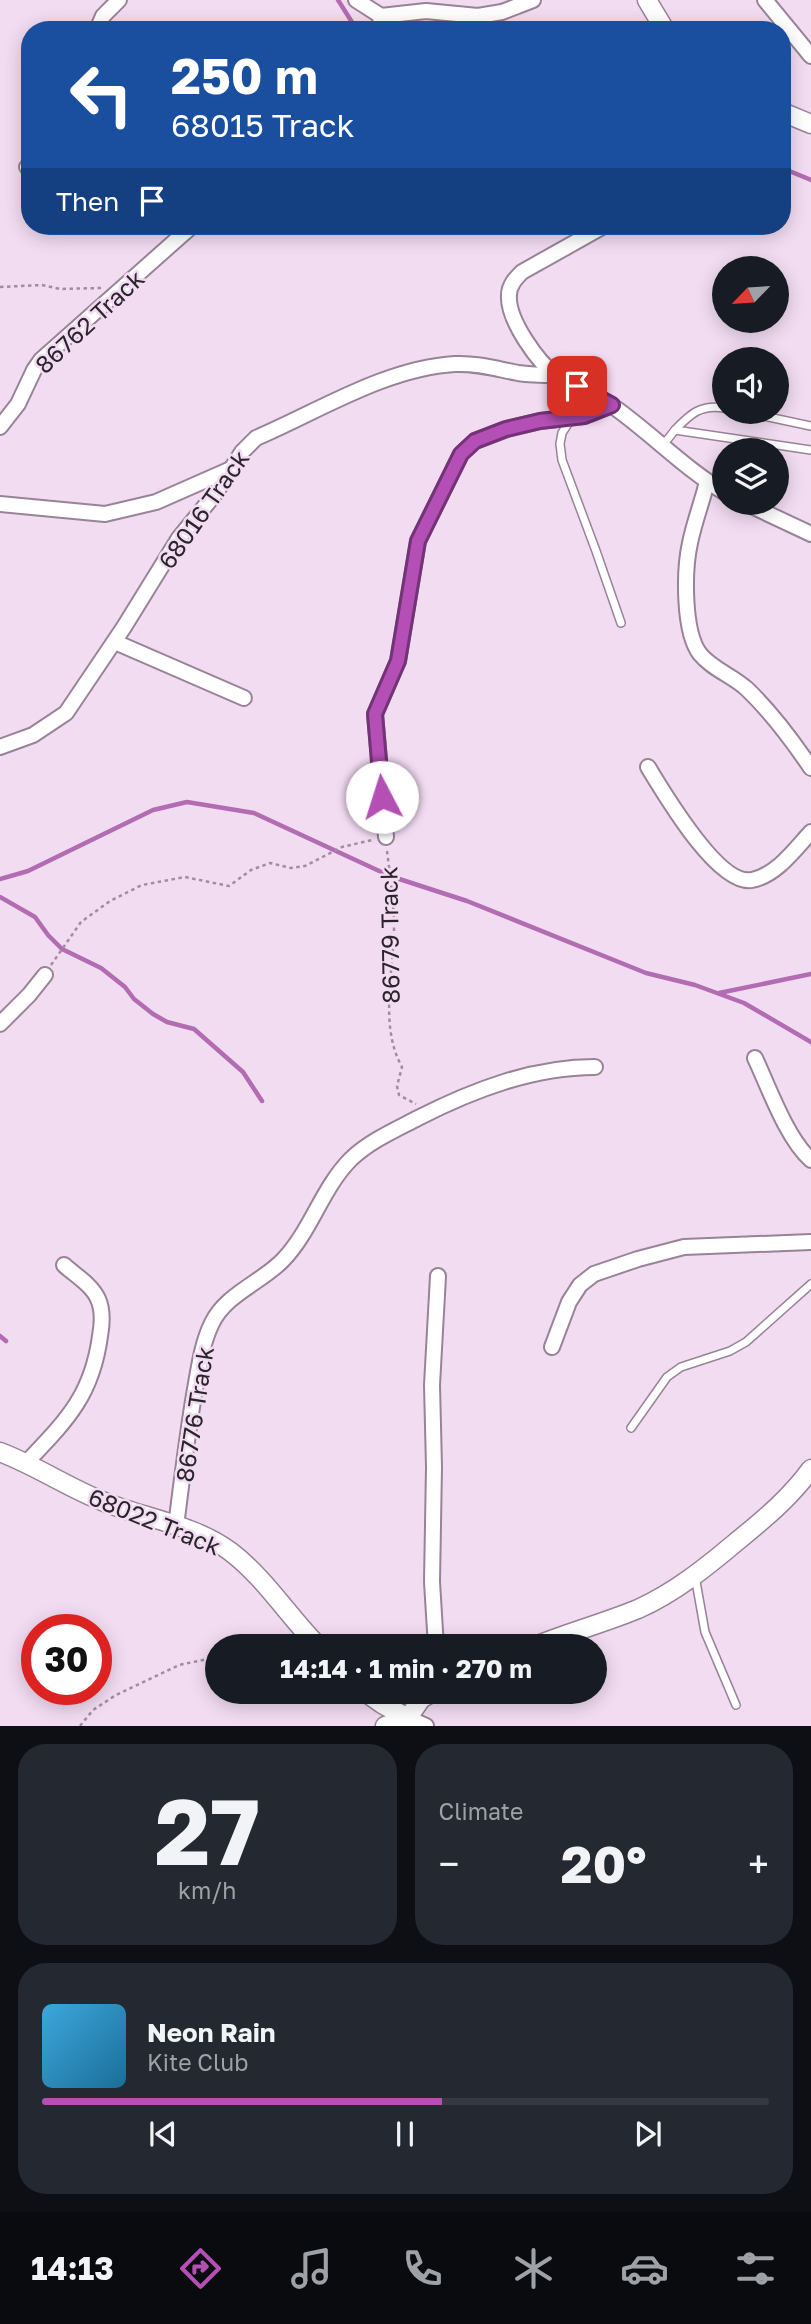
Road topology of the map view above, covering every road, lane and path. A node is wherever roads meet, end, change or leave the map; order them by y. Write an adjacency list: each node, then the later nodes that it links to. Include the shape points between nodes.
1 (119, 0): 6 (street)
2 (356, 0): 7 (street)
3 (533, 0): 8 (street, via 478,16 426,11)
4 (647, 0): 9 (street)
5 (765, 0): 10 (street)
6 (101, 21)
7 (378, 21)
8 (388, 21)
9 (660, 21)
10 (782, 21)
11 (791, 32): 12 (street)
12 (811, 56)
13 (791, 116): 14 (street)
14 (811, 124)
15 (182, 235): 17 (street, 86762 Track)
16 (590, 235): 19 (street, via 522,272 509,294 520,329)
17 (125, 286): 18 (path); 25 (street, 86762 Track, via 41,360)
18 (0, 287)
19 (556, 375): 20 (street); 29 (street, 68016 Track, via 478,364 414,369 256,438)
20 (612, 405): 22 (street, 86779 Track); 27 (street)
21 (712, 406): 26 (lane, via 699,409)
22 (571, 419): 35 (lane, via 562,433 562,460); 42 (street, 86779 Track, via 540,421 475,441 461,454 418,541 398,661 375,714)
23 (789, 421): 24 (lane)
24 (811, 426)
25 (0, 428)
26 (674, 430): 27 (lane); 28 (lane)
27 (662, 446): 30 (street)
28 (811, 450)
29 (233, 469): 32 (street, via 156,502 105,514); 36 (street, 68016 Track, via 179,538)
30 (707, 482): 31 (street); 40 (street, via 690,544 687,577 695,647 746,688)
31 (712, 485)
32 (0, 504)
33 (771, 515): 34 (street)
34 (811, 534)
35 (621, 623)
36 (115, 642): 37 (street); 38 (street, 68016 Track, via 66,713 33,735)
37 (244, 698)
38 (0, 747)
39 (648, 767): 41 (street, via 695,838 740,880 772,871)
40 (811, 768)
41 (811, 832)
42 (386, 837): 43 (path, via 342,847 305,866 270,863 229,886 185,877 142,885 81,922); 47 (path, 86779 Track, via 394,922 390,1021 401,1067 397,1086 399,1095)
43 (45, 975): 44 (street)
44 (0, 1024)
45 (755, 1058): 48 (street, via 786,1127)
46 (595, 1066): 47 (street, 86776 Track, via 525,1077)
47 (431, 1111): 58 (street, 86776 Track, via 351,1159 284,1259 226,1304 212,1321 199,1366)
48 (811, 1160)
49 (811, 1242): 53 (street, via 684,1247 594,1274 580,1284 569,1302)
50 (64, 1265): 56 (street, via 98,1298 101,1330 97,1357 77,1406)
51 (438, 1276): 61 (street, via 432,1385)
52 (811, 1284): 54 (lane, via 746,1342 667,1377)
53 (552, 1347)
54 (631, 1428)
55 (0, 1452): 56 (street, 68022 Track)
56 (26, 1463): 58 (street, 68022 Track, via 105,1503)
57 (811, 1469): 59 (street, via 774,1511)
58 (176, 1526): 60 (street, 68022 Track, via 232,1553)
59 (695, 1575): 62 (street, via 638,1609); 66 (lane, via 705,1632)
60 (307, 1634)
61 (435, 1634)
62 (569, 1634)
63 (205, 1660): 68 (path, via 179,1665 116,1695 93,1710)
64 (382, 1704): 67 (street)
65 (418, 1704): 67 (street)
66 (736, 1705)
67 (408, 1718): 69 (street); 70 (street)
68 (80, 1726)
69 (385, 1726)
70 (426, 1726)

